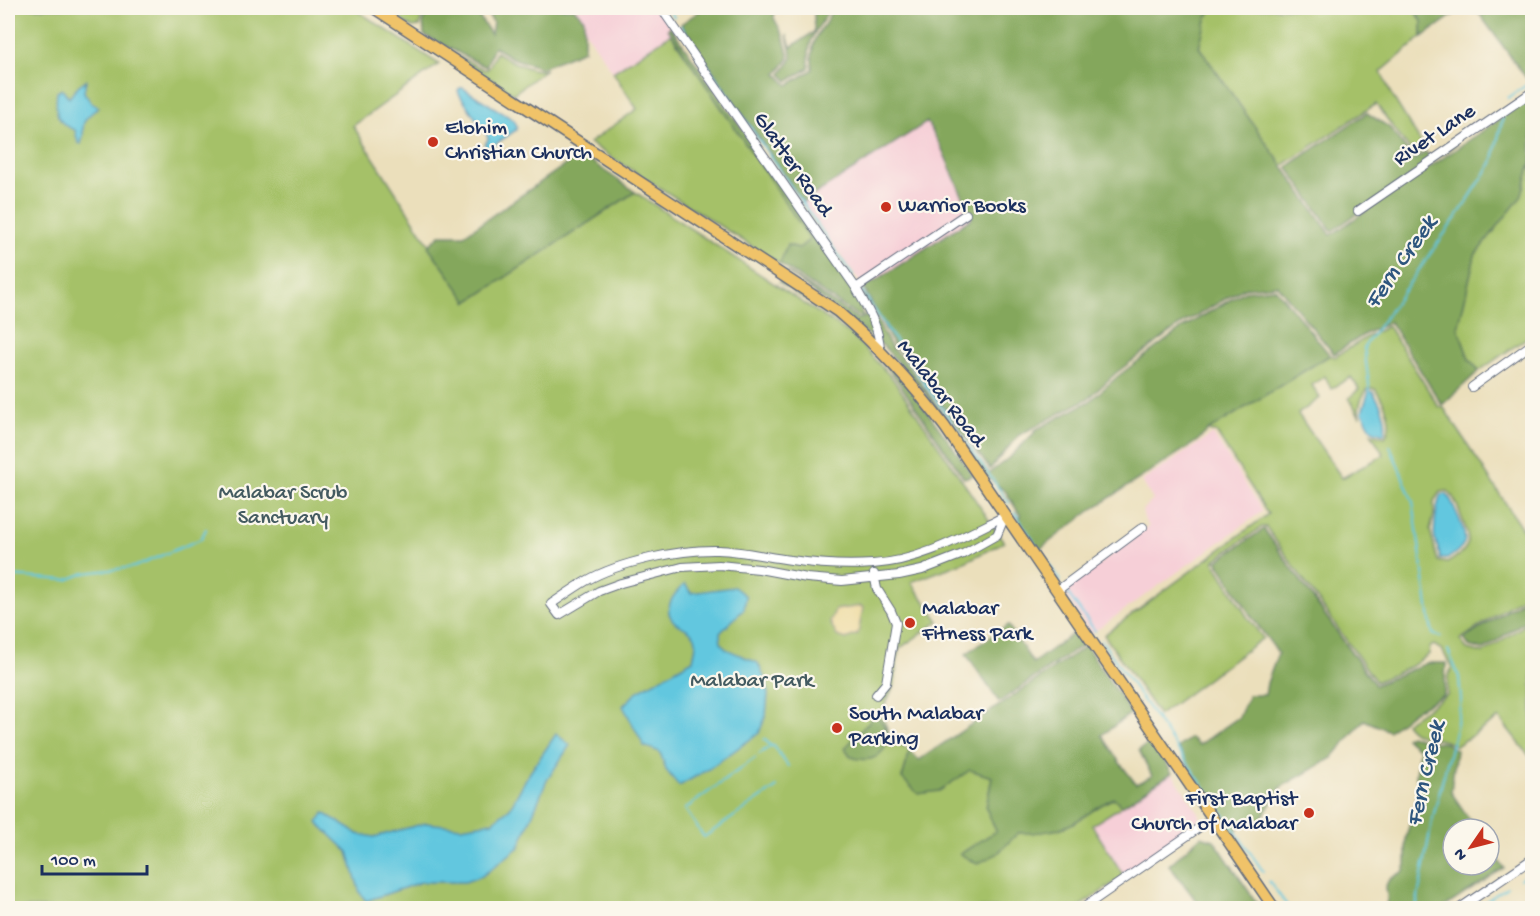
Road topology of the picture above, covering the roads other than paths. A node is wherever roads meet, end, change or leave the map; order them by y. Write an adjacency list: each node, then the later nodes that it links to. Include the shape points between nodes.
1 (374, 8): 8 (main road, Malabar Road, via 837,311)
2 (661, 8): 6 (street, Glatter Road)
3 (1533, 92): 4 (street, Rivet Lane)
4 (1358, 211)
5 (966, 214): 6 (street)
6 (856, 288): 8 (street, Glatter Road, via 876,327)
7 (1533, 345): 9 (street)
8 (880, 349): 10 (main road, Malabar Road, via 919,392)
9 (1472, 387)
10 (1005, 516): 14 (street, via 941,548); 17 (street, via 997,535 963,554 922,570); 18 (main road, Malabar Road)
11 (1143, 526): 18 (street)
12 (684, 553): 13 (street, via 718,550); 15 (street); 15 (street, via 615,568 551,604 559,615 599,591)
13 (789, 560): 14 (street); 16 (street)
14 (872, 564): 17 (street)
15 (682, 567): 16 (street, via 759,569)
16 (788, 575): 17 (street, via 842,581)
17 (874, 578): 19 (street, via 896,623 886,683)
18 (1058, 590): 20 (main road, Malabar Road)
19 (876, 695)
20 (1214, 818): 22 (main road, Malabar Road); 23 (street)
21 (1533, 859): 24 (street)
22 (1271, 907)
23 (1083, 909)
24 (1460, 909)

